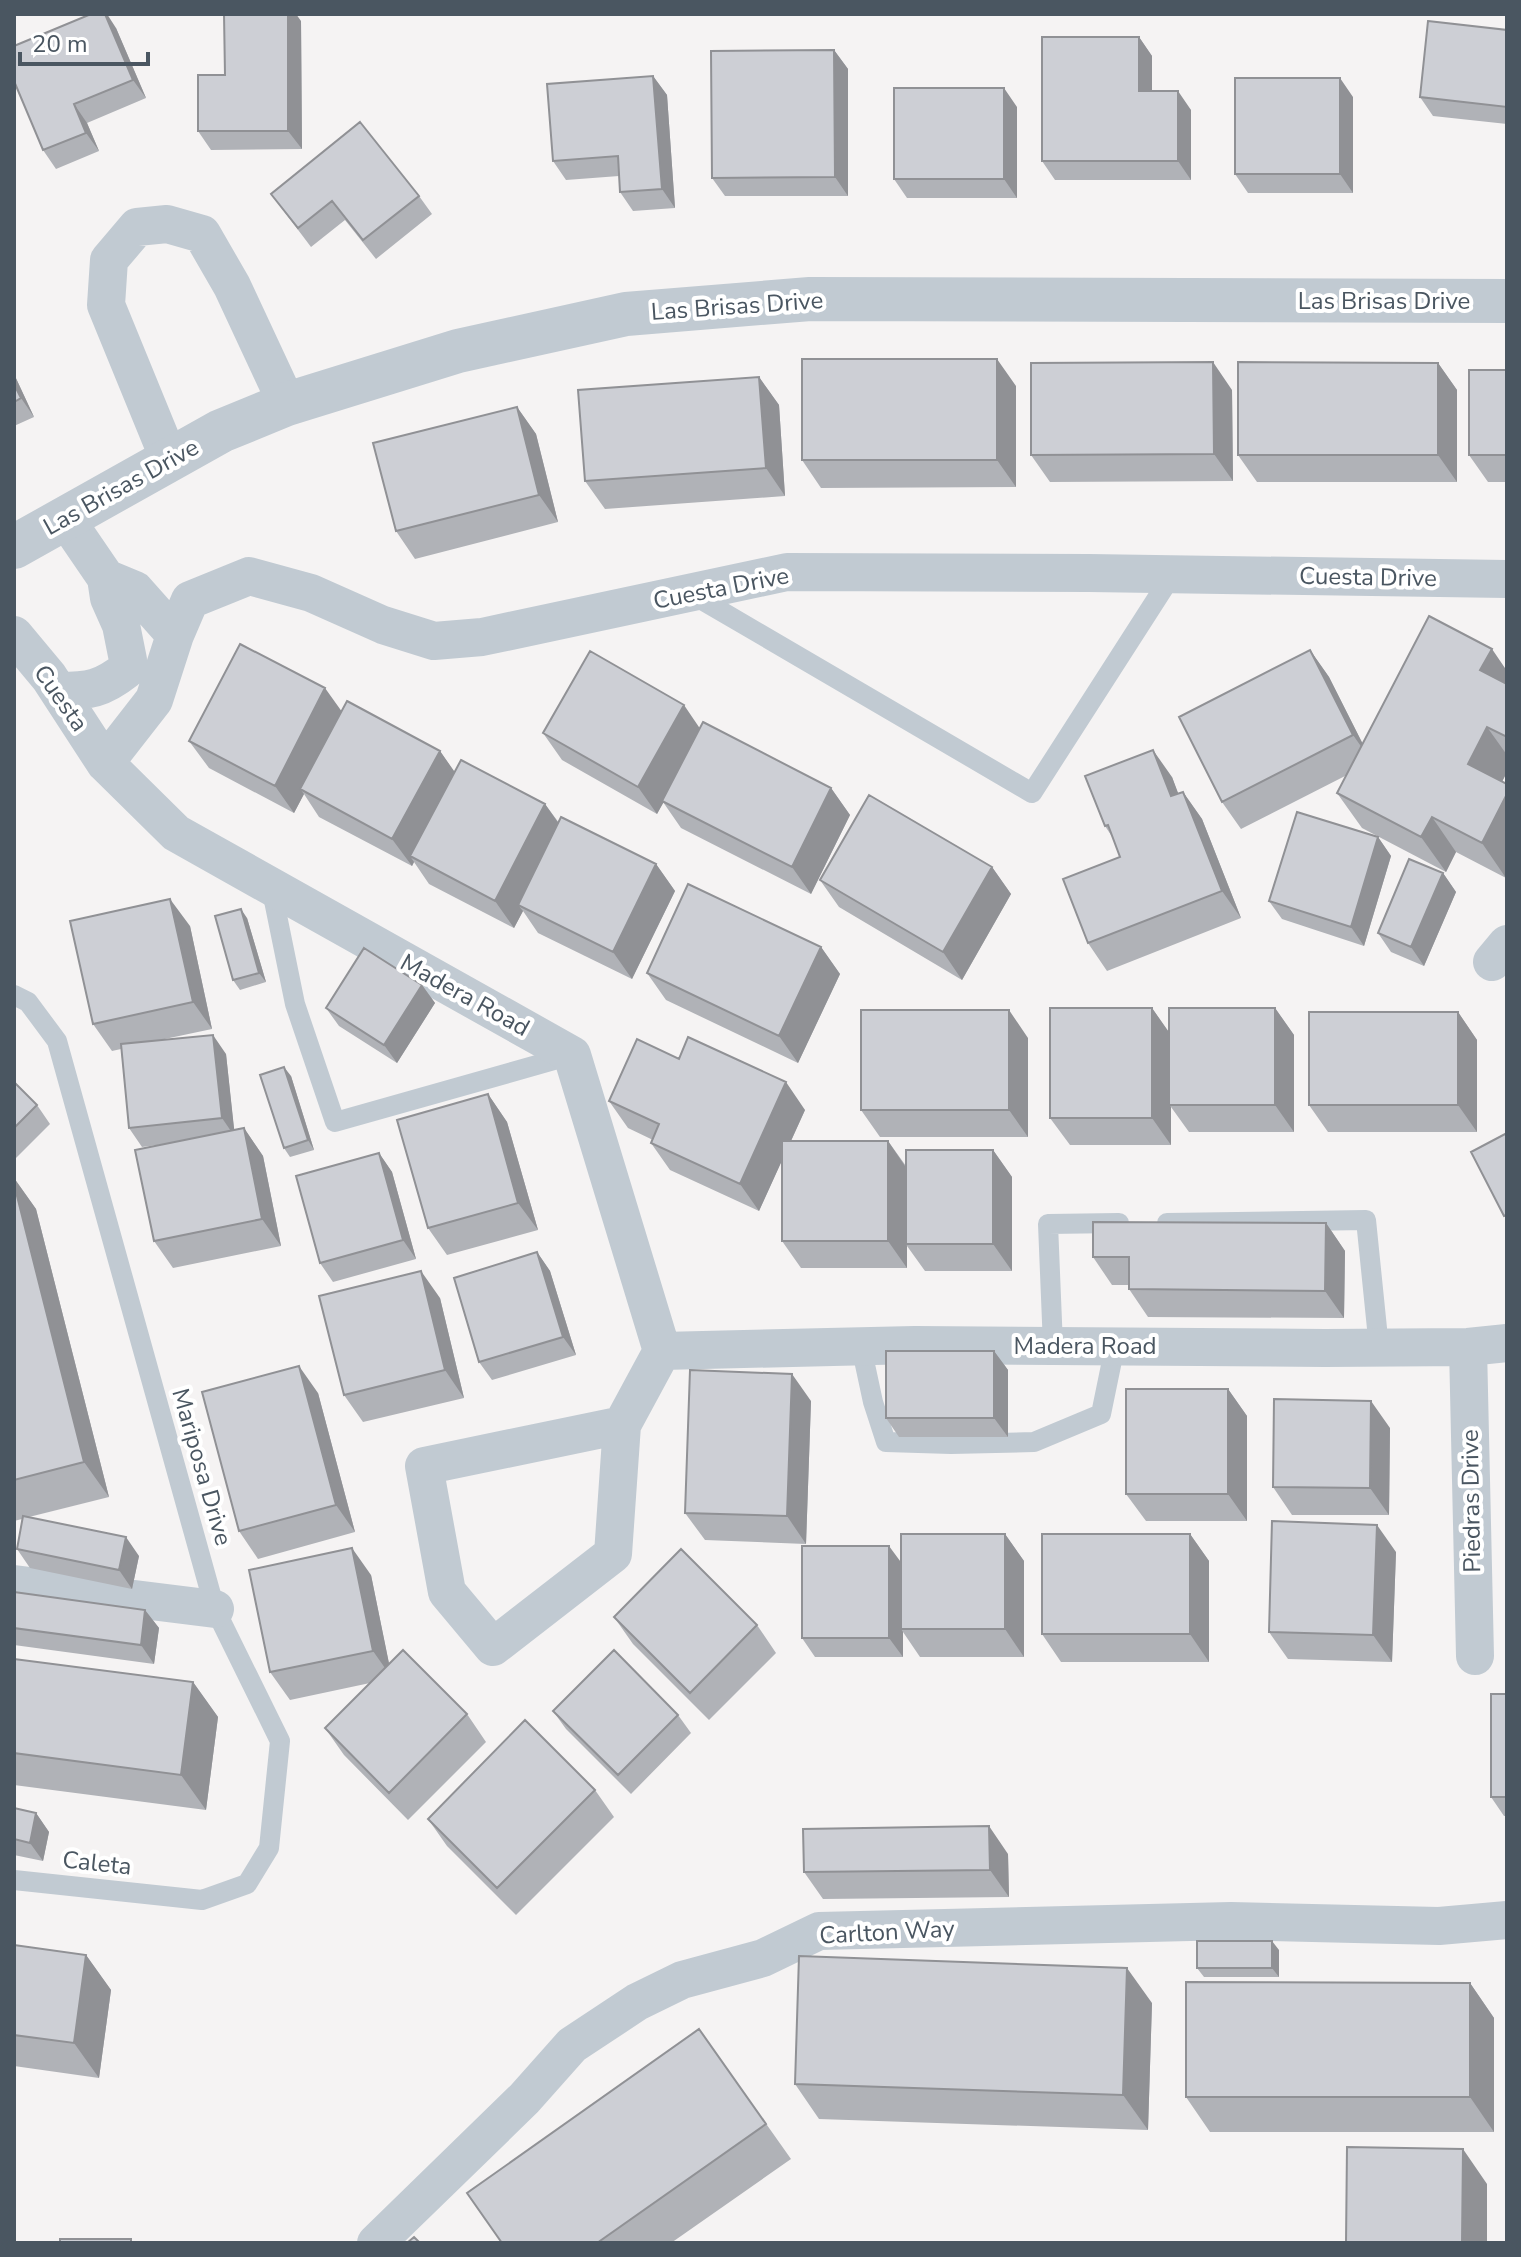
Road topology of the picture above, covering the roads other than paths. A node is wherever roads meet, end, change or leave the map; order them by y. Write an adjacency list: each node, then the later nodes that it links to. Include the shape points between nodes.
1 (1507, 301): 2 (street, Las Brisas Drive, via 810,299 717,305 626,314 458,351)
2 (287, 404): 3 (street, Las Brisas Drive); 3 (street, via 202,234 167,224 137,227 109,260 106,305)
3 (169, 459): 4 (street, Las Brisas Drive)
4 (65, 518): 5 (street, Las Brisas Drive); 7 (street)
5 (14, 547)
6 (1172, 575): 8 (street, Cuesta Drive); 9 (street, Cuesta Drive, via 787,572); 9 (lane, via 1032,793)
7 (106, 578): 11 (street, via 135,590); 12 (street, via 121,625 126,670 88,691)
8 (1507, 579)
9 (690, 593): 11 (street, Cuesta Drive, via 482,637 434,641 311,593 249,576 190,600)
10 (14, 635): 12 (street, Cuesta)
11 (175, 635): 13 (street, Cuesta Drive, via 154,700)
12 (59, 691): 13 (street, Cuesta)
13 (105, 763): 14 (street, Madera Road, via 176,833)
14 (271, 886): 16 (street, Madera Road); 16 (lane, via 295,1004 335,1122)
15 (14, 995): 26 (lane, Mariposa Drive, via 28,1002 57,1041)
16 (572, 1055): 23 (street)
17 (1507, 1343): 21 (street, Madera Road)
18 (861, 1346): 19 (street, Madera Road); 20 (lane, via 886,1442 951,1444 1034,1442 1101,1414); 23 (street, Madera Road)
19 (1053, 1346): 20 (street, Madera Road); 22 (lane, via 1048,1224 1366,1220)
20 (1115, 1346): 22 (street, Madera Road)
21 (1468, 1347): 22 (street, Madera Road); 27 (street, Piedras Drive)
22 (1379, 1348)
23 (662, 1351): 24 (street)
24 (622, 1425): 24 (street, via 424,1466 447,1592 493,1647 613,1554)
25 (14, 1584): 26 (street)
26 (215, 1609): 29 (lane, Mariposa Drive, via 280,1741 269,1848 247,1884 202,1900)
27 (1475, 1656)
28 (14, 1880): 29 (lane, Caleta)
29 (174, 1897)
30 (1507, 1920): 31 (street, Carlton Way, via 1439,1926 1231,1921 819,1931 763,1958 682,1980 572,2045)
31 (376, 2243)

